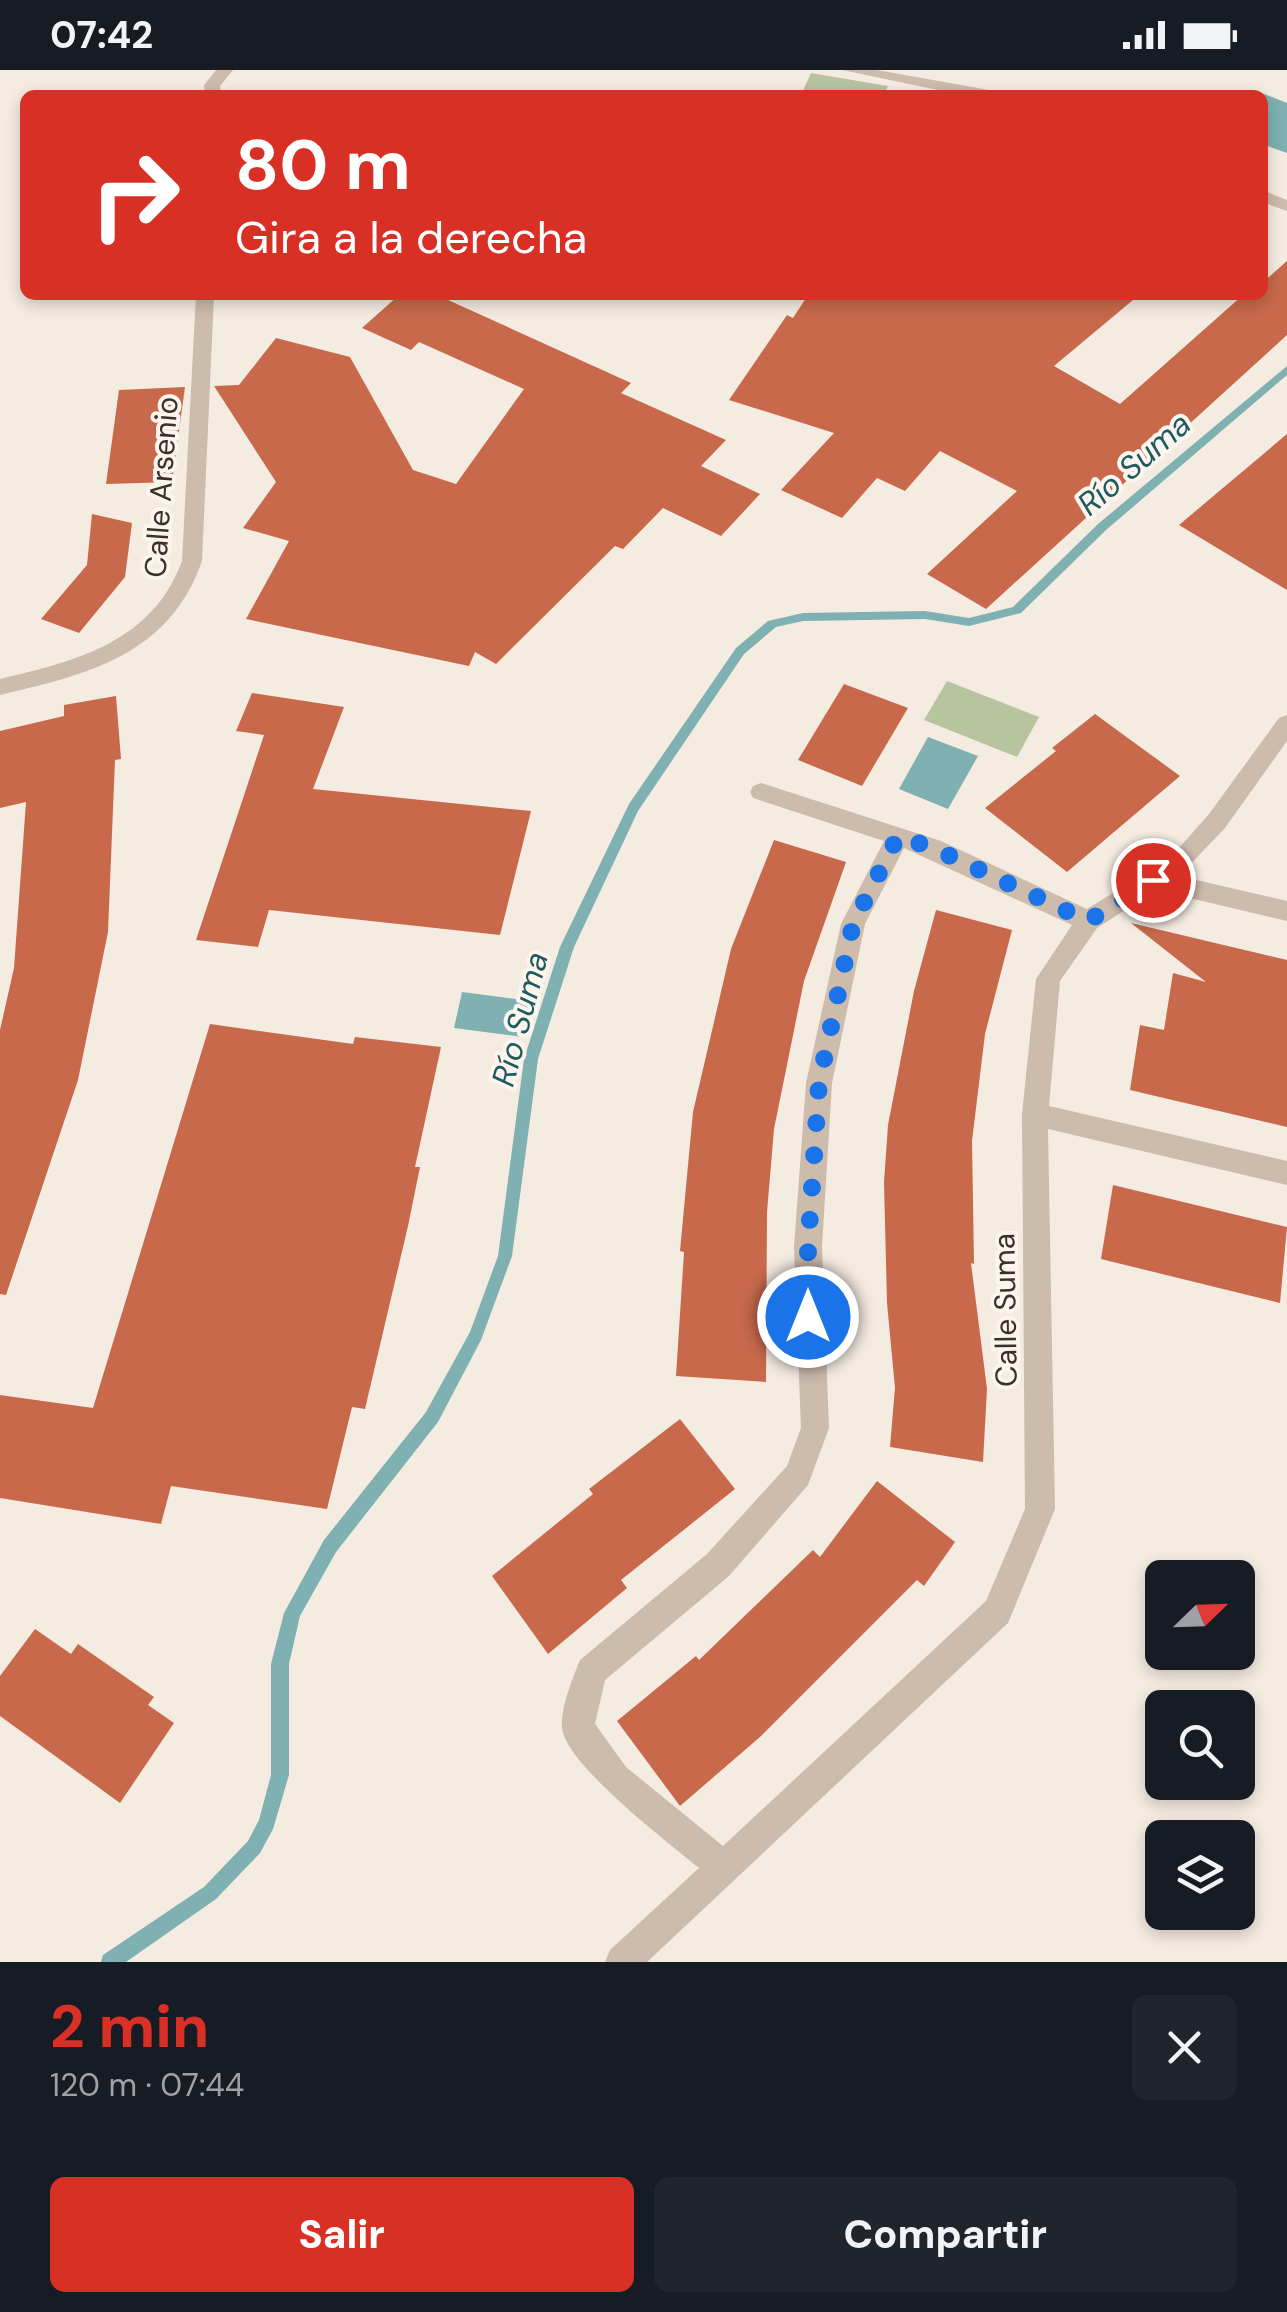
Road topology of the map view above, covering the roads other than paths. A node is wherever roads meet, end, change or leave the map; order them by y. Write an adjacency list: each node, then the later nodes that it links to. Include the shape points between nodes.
1 (850, 70): 2 (street)
2 (961, 90)
3 (205, 300): 4 (street, Calle Arsenio, via 192,561 181,597 137,641)
4 (0, 688)
5 (1287, 724): 8 (street, Calle Suma, via 1217,822 1178,865)
6 (761, 792): 7 (street)
7 (898, 836): 10 (street); 13 (street, via 853,924 819,1083 808,1247 816,1428 798,1475 718,1565 591,1671 578,1728 615,1778)
8 (1153, 880): 9 (street); 10 (street, Calle Suma)
9 (1287, 911)
10 (1088, 921): 11 (street, Calle Suma, via 1048,979)
11 (1035, 1114): 12 (street); 13 (street, Calle Suma, via 1040,1510 997,1612)
12 (1287, 1173)
13 (724, 1868): 14 (street, Calle Suma)
14 (622, 1962)

